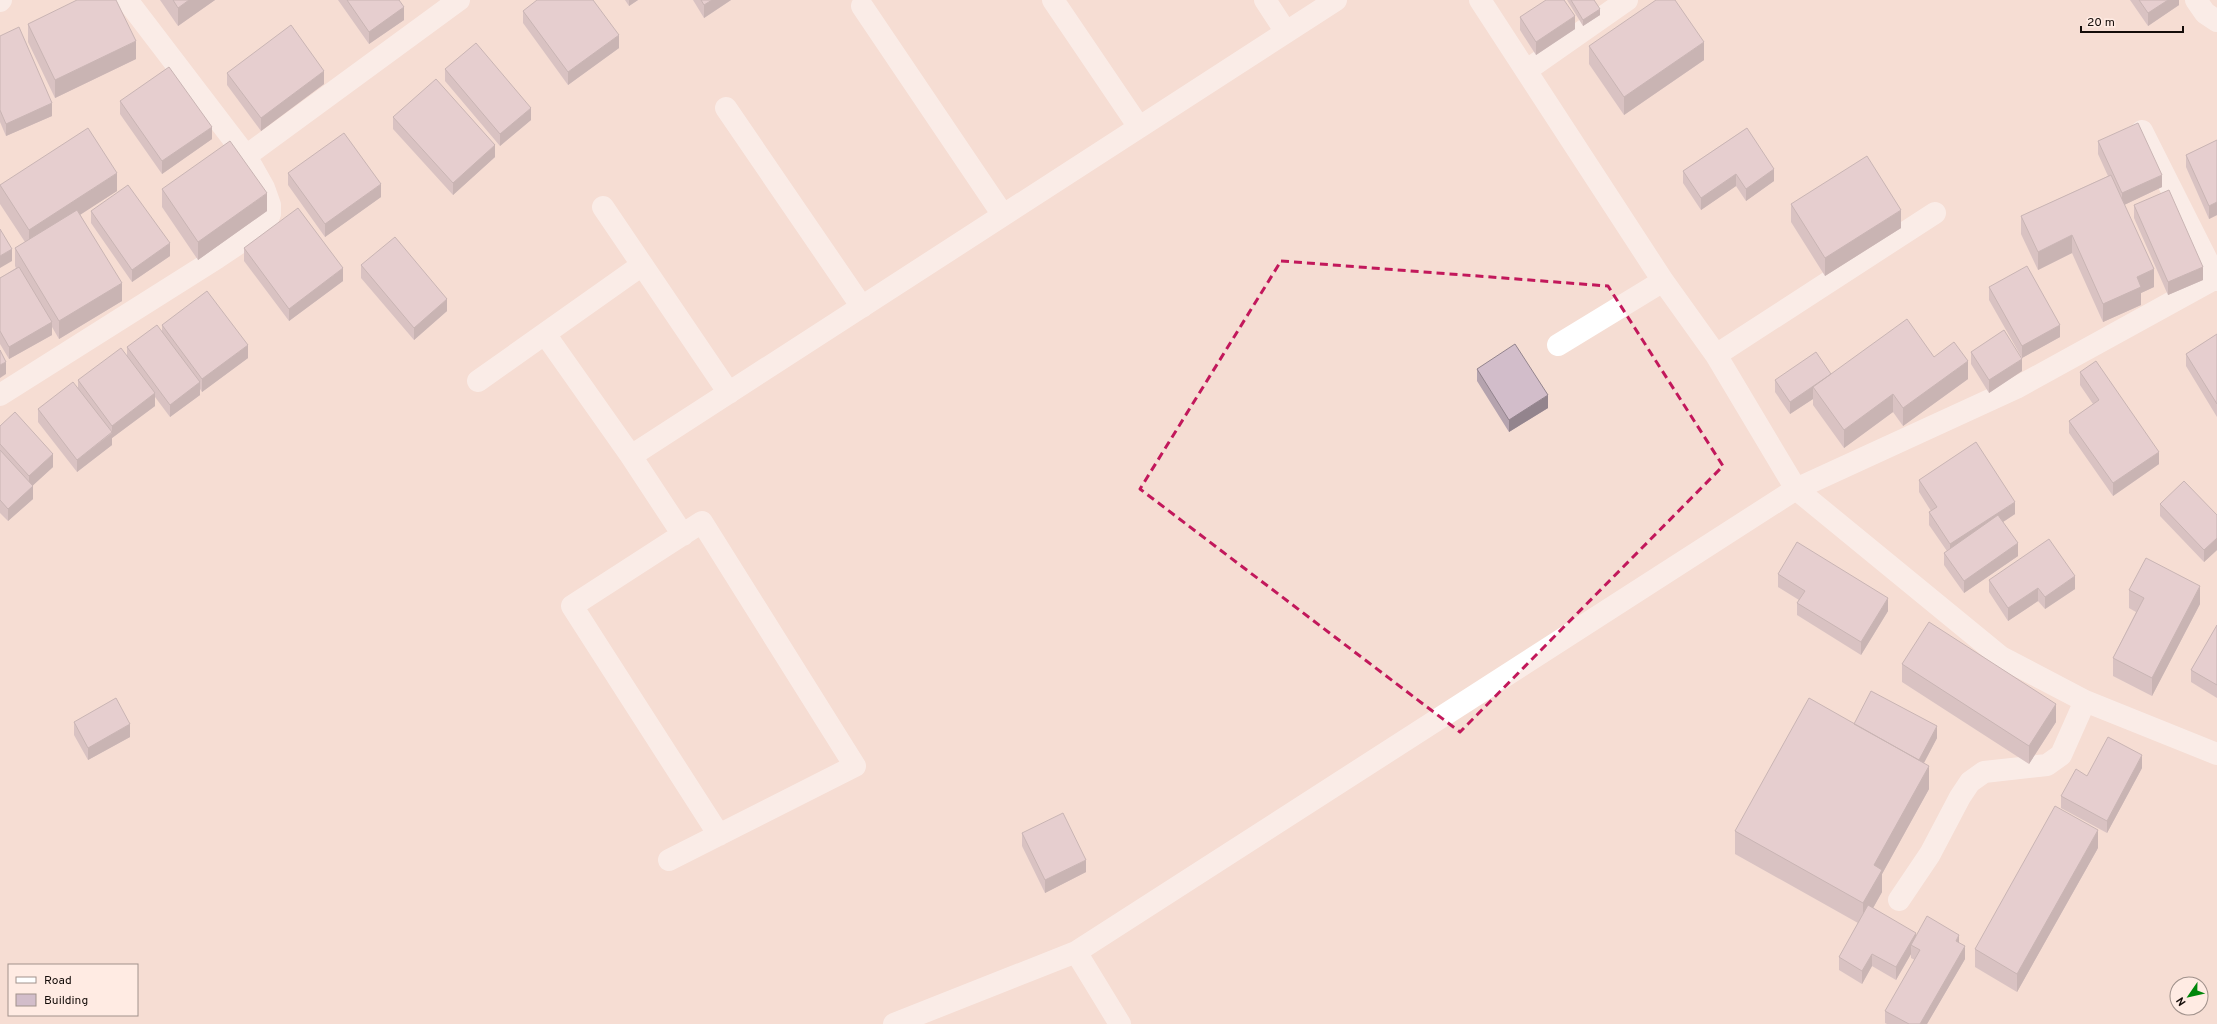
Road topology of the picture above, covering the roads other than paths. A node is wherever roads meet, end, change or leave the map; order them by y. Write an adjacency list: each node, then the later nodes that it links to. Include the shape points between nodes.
1 (127, 0): 16 (street)
2 (459, 0): 16 (street)
3 (1053, 0): 14 (street)
4 (1265, 0): 11 (street)
5 (1336, 0): 11 (street)
6 (1480, 0): 12 (street)
7 (1627, 0): 12 (street)
8 (2196, 0): 10 (street, via 2205,13)
9 (862, 6): 19 (street)
10 (2217, 21)
11 (1286, 32): 14 (street)
12 (1527, 70): 22 (street)
13 (726, 108): 23 (street)
14 (1139, 127): 19 (street)
15 (2142, 131): 21 (street)
16 (246, 156): 29 (street, via 264,188 270,205 267,221 217,258)
17 (603, 207): 20 (street)
18 (1935, 213): 26 (street)
19 (1003, 215): 23 (street)
20 (642, 265): 24 (street); 28 (street)
21 (2216, 279): 31 (street, via 2016,388)
22 (1662, 281): 25 (street); 26 (street)
23 (862, 307): 28 (street)
24 (545, 334): 27 (street); 30 (street)
25 (1558, 345)
26 (1716, 355): 31 (street)
27 (478, 381)
28 (729, 393): 30 (street)
29 (0, 395)
30 (631, 456): 32 (street)
31 (1796, 489): 33 (street, via 2000,658); 38 (street)
32 (683, 535): 35 (street, via 572,606); 35 (street, via 702,522 855,766)
33 (2086, 701): 34 (street); 37 (street, via 2061,754 2047,765 1984,772 1970,782 1930,854)
34 (2217, 754)
35 (719, 835): 36 (street)
36 (669, 860)
37 (1899, 900)
38 (1076, 952): 39 (street); 40 (street)
39 (894, 1024)
40 (1120, 1024)

